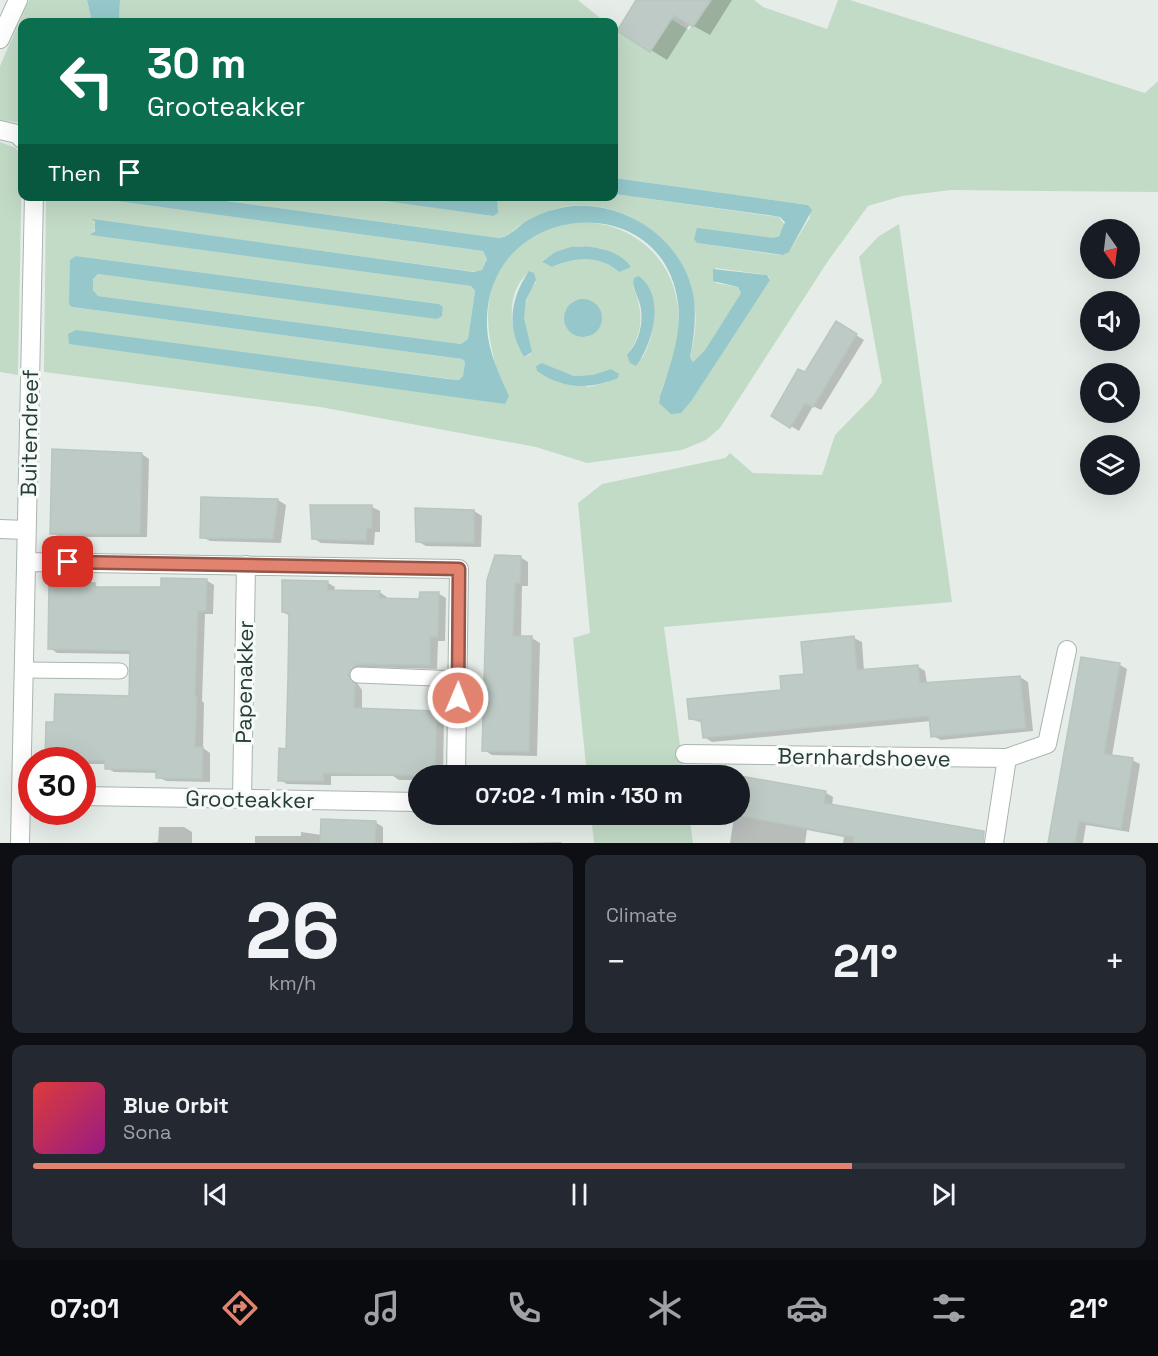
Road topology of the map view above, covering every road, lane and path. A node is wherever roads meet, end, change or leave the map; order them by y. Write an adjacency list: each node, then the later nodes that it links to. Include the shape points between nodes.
1 (18, 0): 2 (street)
2 (0, 39)
3 (0, 130): 4 (street)
4 (18, 135)
5 (34, 201): 7 (street, Buitendreef)
6 (0, 529): 7 (street)
7 (26, 530): 8 (street, Buitendreef)
8 (27, 561): 9 (street); 11 (street, Buitendreef)
9 (246, 565): 14 (street, via 459,569); 20 (street, Papenakker)
10 (1067, 650): 17 (street, Bernhardshoeve, via 1047,744)
11 (25, 670): 12 (lane); 15 (street, Buitendreef)
12 (120, 671)
13 (358, 675): 14 (lane)
14 (459, 679): 18 (street)
15 (26, 747)
16 (685, 754): 17 (street, Bernhardshoeve)
17 (1007, 758): 24 (street)
18 (456, 765)
19 (96, 796): 20 (street, Grooteakker)
20 (242, 799): 21 (street, Grooteakker)
21 (408, 802)
22 (23, 825): 23 (street, Buitendreef)
23 (20, 843)
24 (994, 843)

